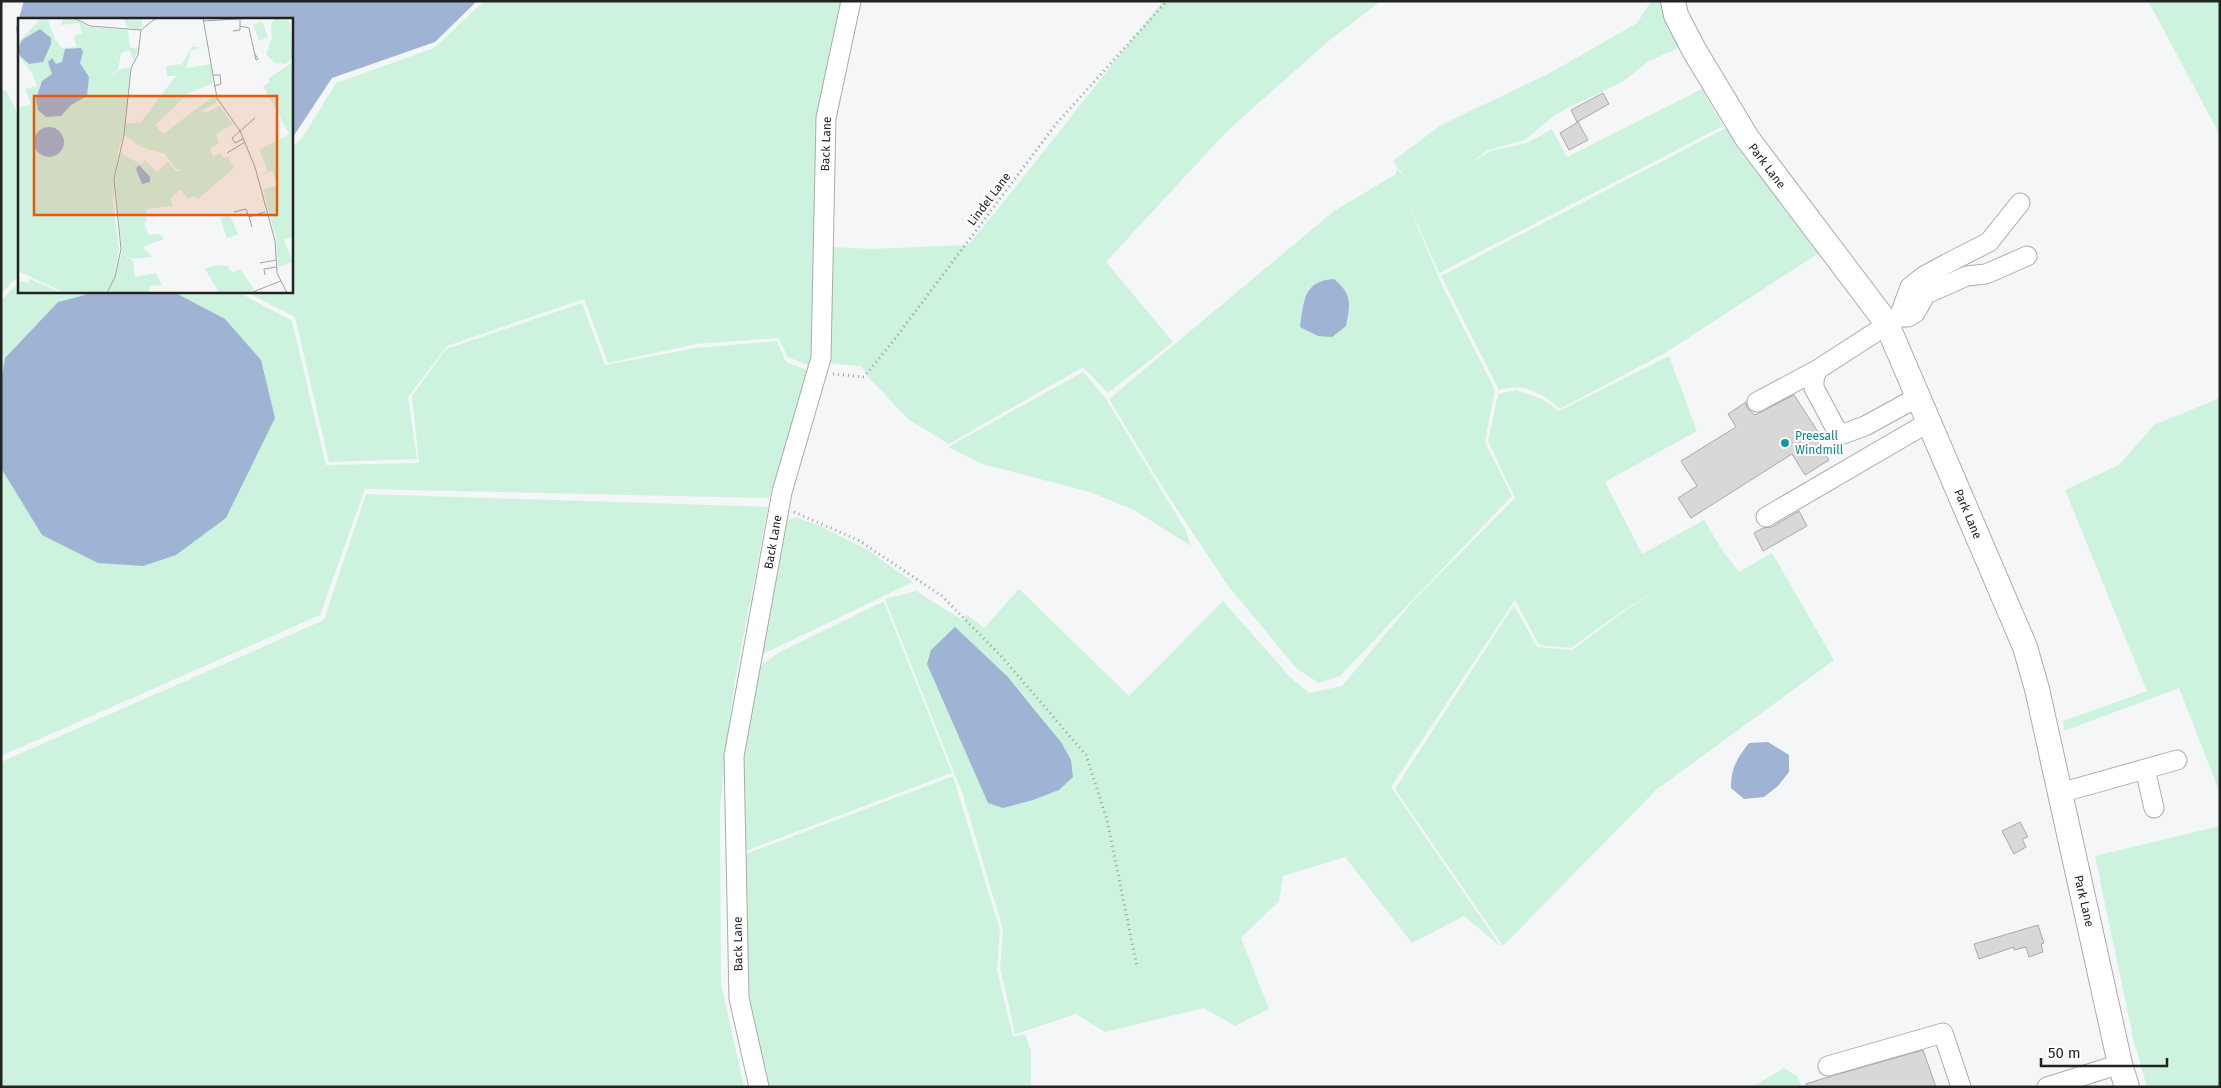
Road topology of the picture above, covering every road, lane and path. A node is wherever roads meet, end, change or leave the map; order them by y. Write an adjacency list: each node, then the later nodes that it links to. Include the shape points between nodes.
1 (851, 1): 8 (street, Back Lane, via 826,118 821,358)
2 (1167, 1): 8 (path, Lindel Lane, via 1056,124 864,378)
3 (1673, 1): 6 (main road, Park Lane, via 1676,15 1694,50 1747,138)
4 (2020, 203): 6 (street, via 1989,242 1931,272 1910,287)
5 (2027, 256): 6 (street, via 1926,294 1915,313)
6 (1893, 321): 7 (street); 9 (main road, Park Lane)
7 (1817, 370): 9 (street, via 1814,388 1836,429 1843,434 1865,426); 10 (street)
8 (817, 372): 12 (street, Back Lane)
9 (1918, 397): 11 (main road, Park Lane)
10 (1756, 402)
11 (1929, 422): 13 (street); 16 (main road, Park Lane, via 2025,647)
12 (780, 506): 18 (path, via 858,540 942,596 1001,656 1086,755 1107,820); 21 (street, Back Lane, via 734,756 739,998)
13 (1766, 516)
14 (2177, 760): 15 (street)
15 (2145, 769): 16 (street); 17 (street)
16 (2060, 793): 19 (main road, Park Lane)
17 (2154, 808)
18 (1138, 966)
19 (2120, 1064): 23 (street); 24 (main road, Park Lane)
20 (1828, 1066): 22 (street, via 1943,1033)
21 (759, 1087)
22 (1961, 1087)
23 (2047, 1087)
24 (2127, 1087)

